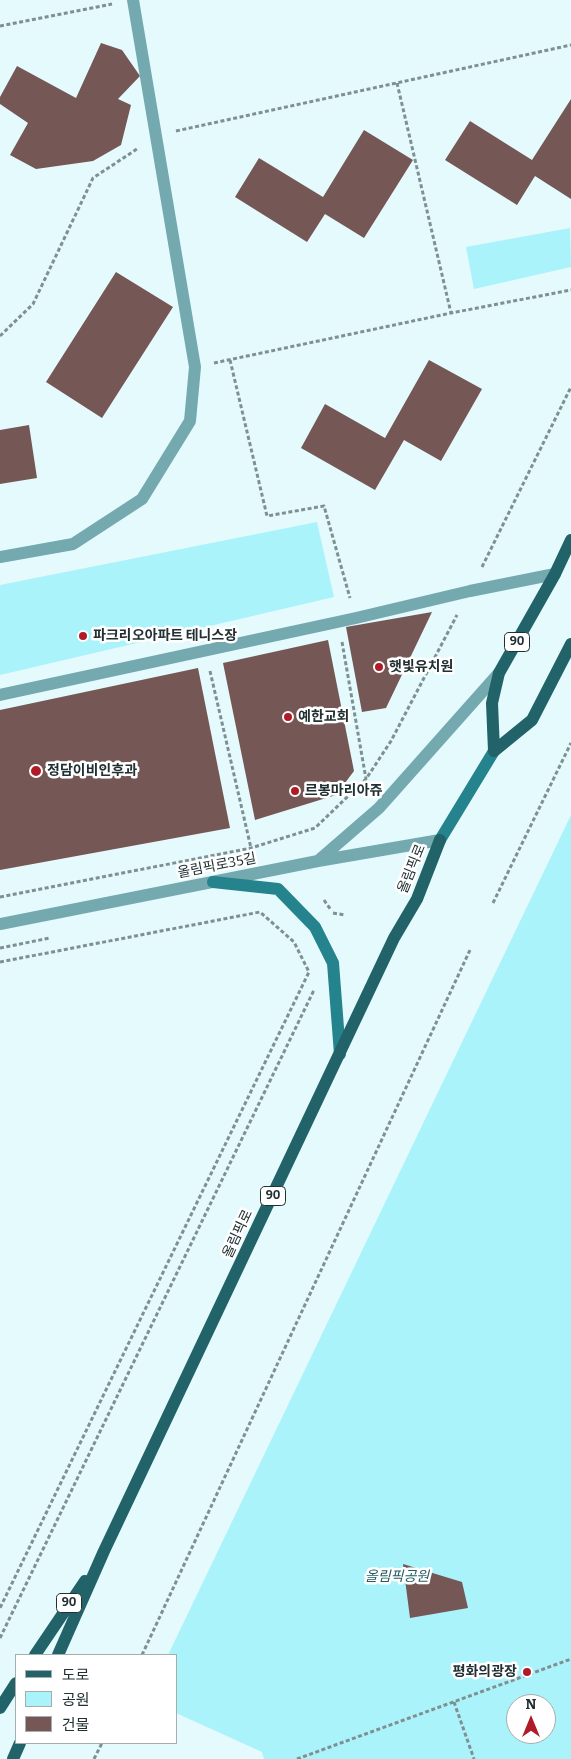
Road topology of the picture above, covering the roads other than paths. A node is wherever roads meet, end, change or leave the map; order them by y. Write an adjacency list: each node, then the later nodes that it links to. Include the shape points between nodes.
1 (133, 0): 3 (street, via 195,367 190,421 142,499 73,544)
2 (571, 540): 4 (main road, 90)
3 (0, 557)
4 (555, 574): 6 (main road, 90); 7 (street)
5 (571, 644): 8 (main road, 올림픽로 / 90, via 532,720)
6 (499, 673): 8 (main road, 90, via 492,702); 10 (street, via 378,808)
7 (0, 695)
8 (494, 751): 9 (main road, 올림픽로 / 90)
9 (440, 840): 10 (street, 올림픽로35길); 13 (main road, 올림픽로 / 90, via 417,899 394,938)
10 (318, 861): 11 (street, 올림픽로35길)
11 (213, 882): 12 (street, 올림픽로35길); 13 (main road, via 278,889 315,927 333,963)
12 (0, 924)
13 (340, 1054): 14 (main road, 올림픽로 / 90)
14 (104, 1551): 15 (main road, 90); 16 (main road, 올림픽로 / 90)
15 (36, 1654)
16 (58, 1654)
17 (15, 1685): 18 (main road)
18 (0, 1708)
19 (20, 1744): 20 (main road)
20 (13, 1759)

